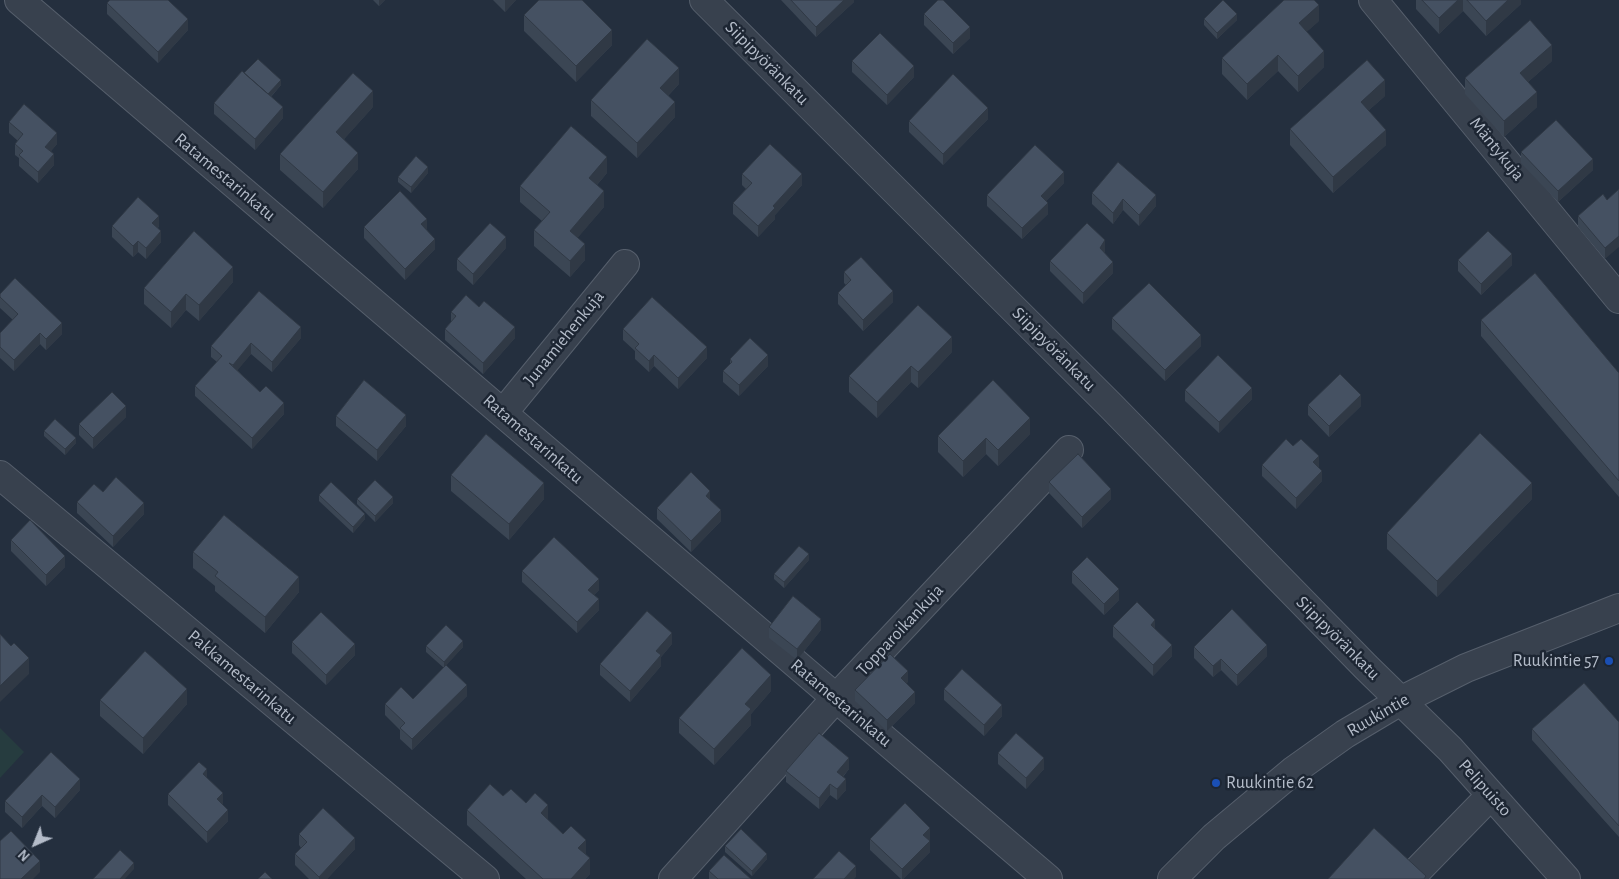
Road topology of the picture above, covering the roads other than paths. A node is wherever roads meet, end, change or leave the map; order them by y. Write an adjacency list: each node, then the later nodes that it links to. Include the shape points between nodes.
1 (18, 0): 6 (street, Ratamestarinkatu)
2 (704, 0): 11 (street, Siipipyöränkatu)
3 (1373, 0): 5 (street, Mäntykuja)
4 (624, 264): 6 (street, Junamiehenkuja)
5 (1619, 299)
6 (503, 413): 10 (street, Ratamestarinkatu)
7 (1069, 450): 10 (street, Topparoikankuja)
8 (0, 475): 13 (street, Pakkamestarinkatu)
9 (1619, 608): 11 (street, Ruukintie, via 1466,668)
10 (835, 699): 14 (street, Topparoikankuja); 15 (street, Ratamestarinkatu)
11 (1402, 700): 12 (street, Pelipuisto); 16 (street, Ruukintie, via 1345,734 1293,771 1214,837)
12 (1491, 795): 17 (street, via 1416,872); 18 (street, Pelipuisto)
13 (485, 879)
14 (673, 879)
15 (1048, 879)
16 (1172, 879)
17 (1416, 879)
18 (1566, 879)

